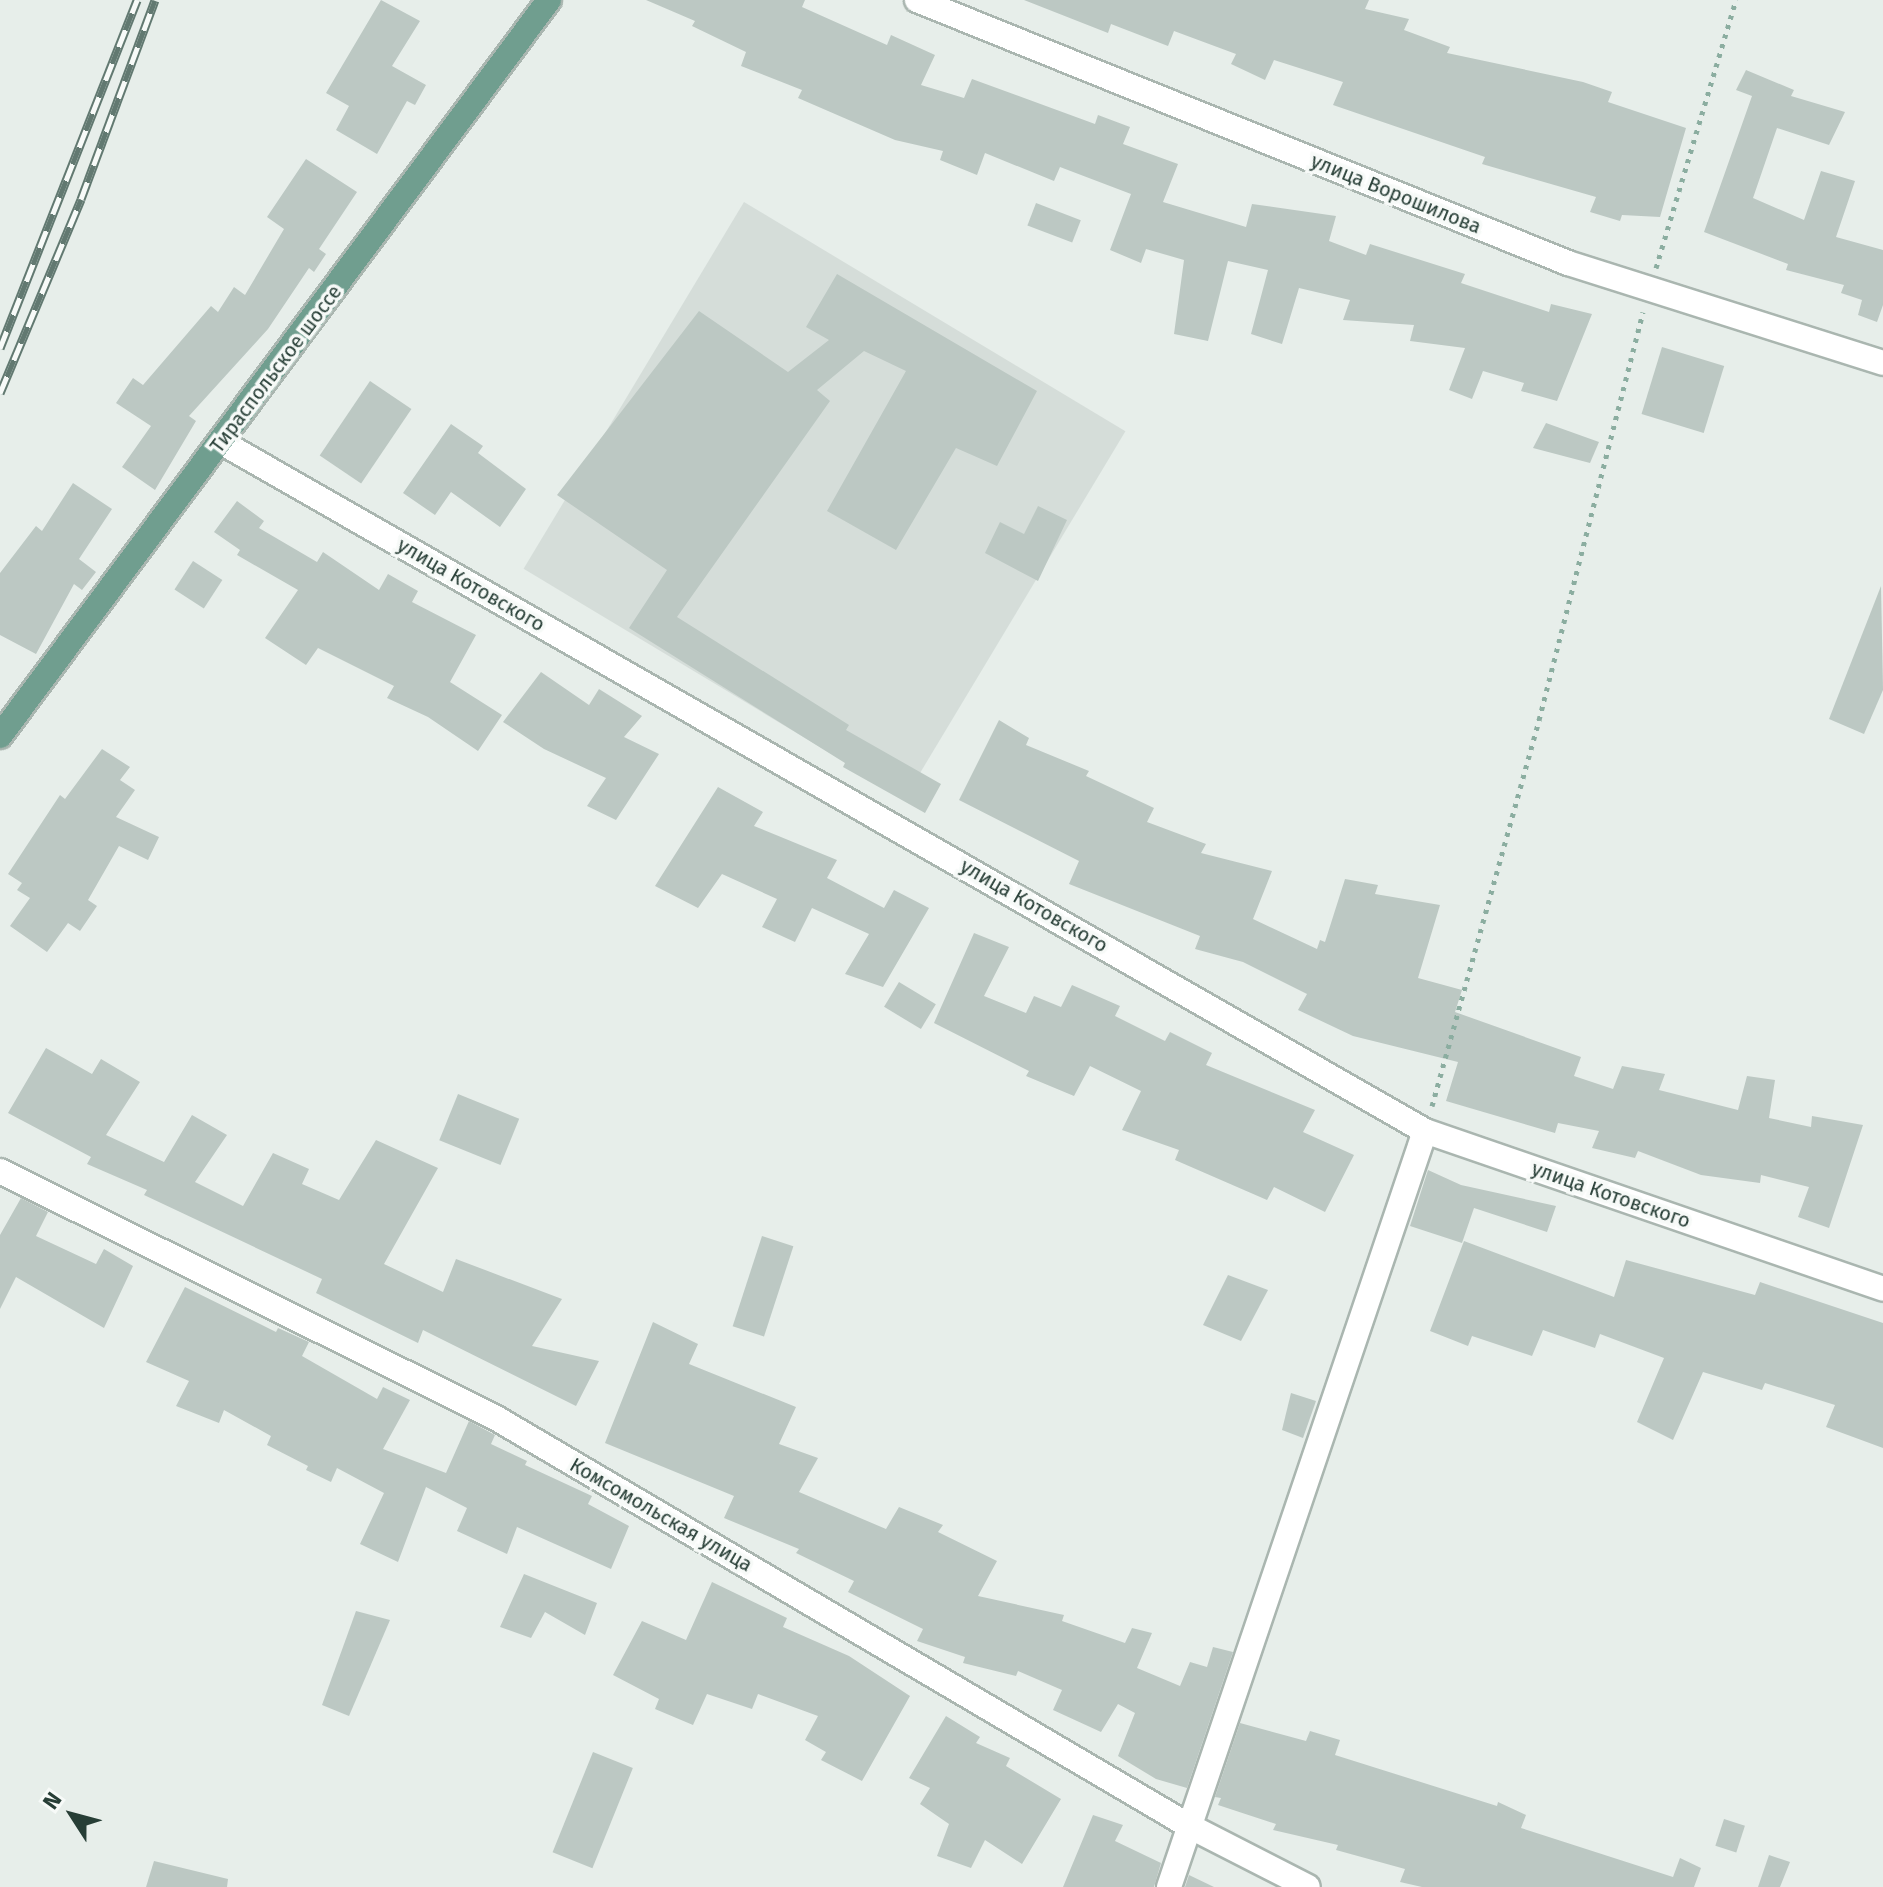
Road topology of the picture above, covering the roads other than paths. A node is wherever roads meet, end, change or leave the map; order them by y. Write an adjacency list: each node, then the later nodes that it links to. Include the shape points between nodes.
1 (549, 0): 4 (main road, Тираспольское шоссе)
2 (917, 0): 3 (street, улица Ворошилова, via 1568,263)
3 (1883, 363)
4 (221, 442): 5 (main road, Тираспольское шоссе); 6 (street, улица Котовского)
5 (0, 736)
6 (1425, 1131): 8 (street, улица Котовского); 9 (street)
7 (0, 1171): 9 (street, Комсомольская улица, via 496,1418)
8 (1883, 1289)
9 (1191, 1827): 10 (street); 11 (street, Комсомольская улица)
10 (1169, 1887)
11 (1308, 1887)

